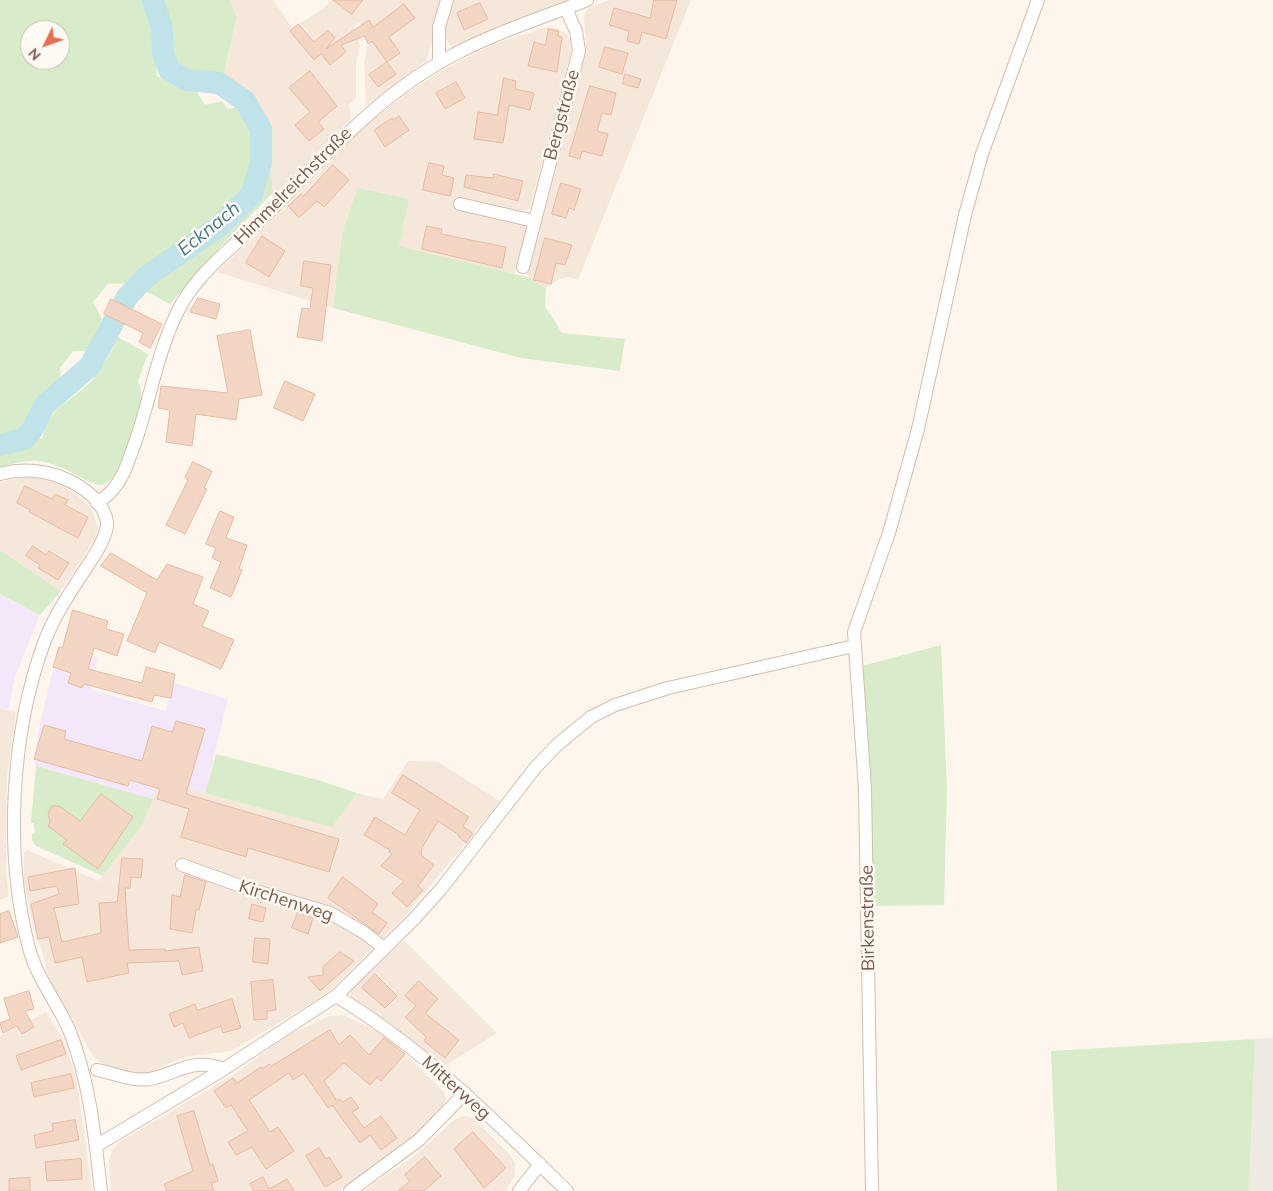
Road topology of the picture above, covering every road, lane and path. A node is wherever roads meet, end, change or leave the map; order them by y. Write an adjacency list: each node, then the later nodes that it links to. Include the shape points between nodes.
1 (447, 0): 5 (street, via 439,27)
2 (587, 0): 4 (street, Himmelreichstraße)
3 (1038, 0): 11 (street, Birkenstraße, via 982,154 965,215 918,429 889,533 854,632)
4 (566, 9): 5 (street, Himmelreichstraße, via 492,37); 7 (street, Bergstraße, via 576,31 579,51)
5 (439, 63): 10 (street, Himmelreichstraße, via 361,119 199,278 184,299 166,339 146,411 123,474 114,488)
6 (460, 204): 7 (street)
7 (534, 221): 8 (street, Bergstraße)
8 (523, 267)
9 (0, 474): 10 (street, via 35,471 56,475 76,484)
10 (97, 503): 18 (street, via 107,523 104,536 45,641 31,685 17,772 15,845 19,904 29,949 69,1030 83,1069)
11 (854, 646): 13 (street, via 702,678 615,705 592,717 557,745 503,806 441,889); 24 (street, Birkenstraße, via 865,789)
12 (182, 865): 13 (street, Kirchenweg, via 330,913)
13 (384, 948): 14 (street)
14 (336, 996): 15 (street); 17 (street, Mitterweg, via 389,1030)
15 (224, 1069): 16 (street, via 209,1064 191,1064 149,1079); 18 (street)
16 (97, 1070)
17 (465, 1093): 19 (street, Mitterweg); 21 (street, via 419,1140)
18 (96, 1146): 20 (street)
19 (540, 1164): 22 (street); 23 (street, Mitterweg)
20 (100, 1191)
21 (350, 1191)
22 (519, 1191)
23 (568, 1191)
24 (872, 1191)

